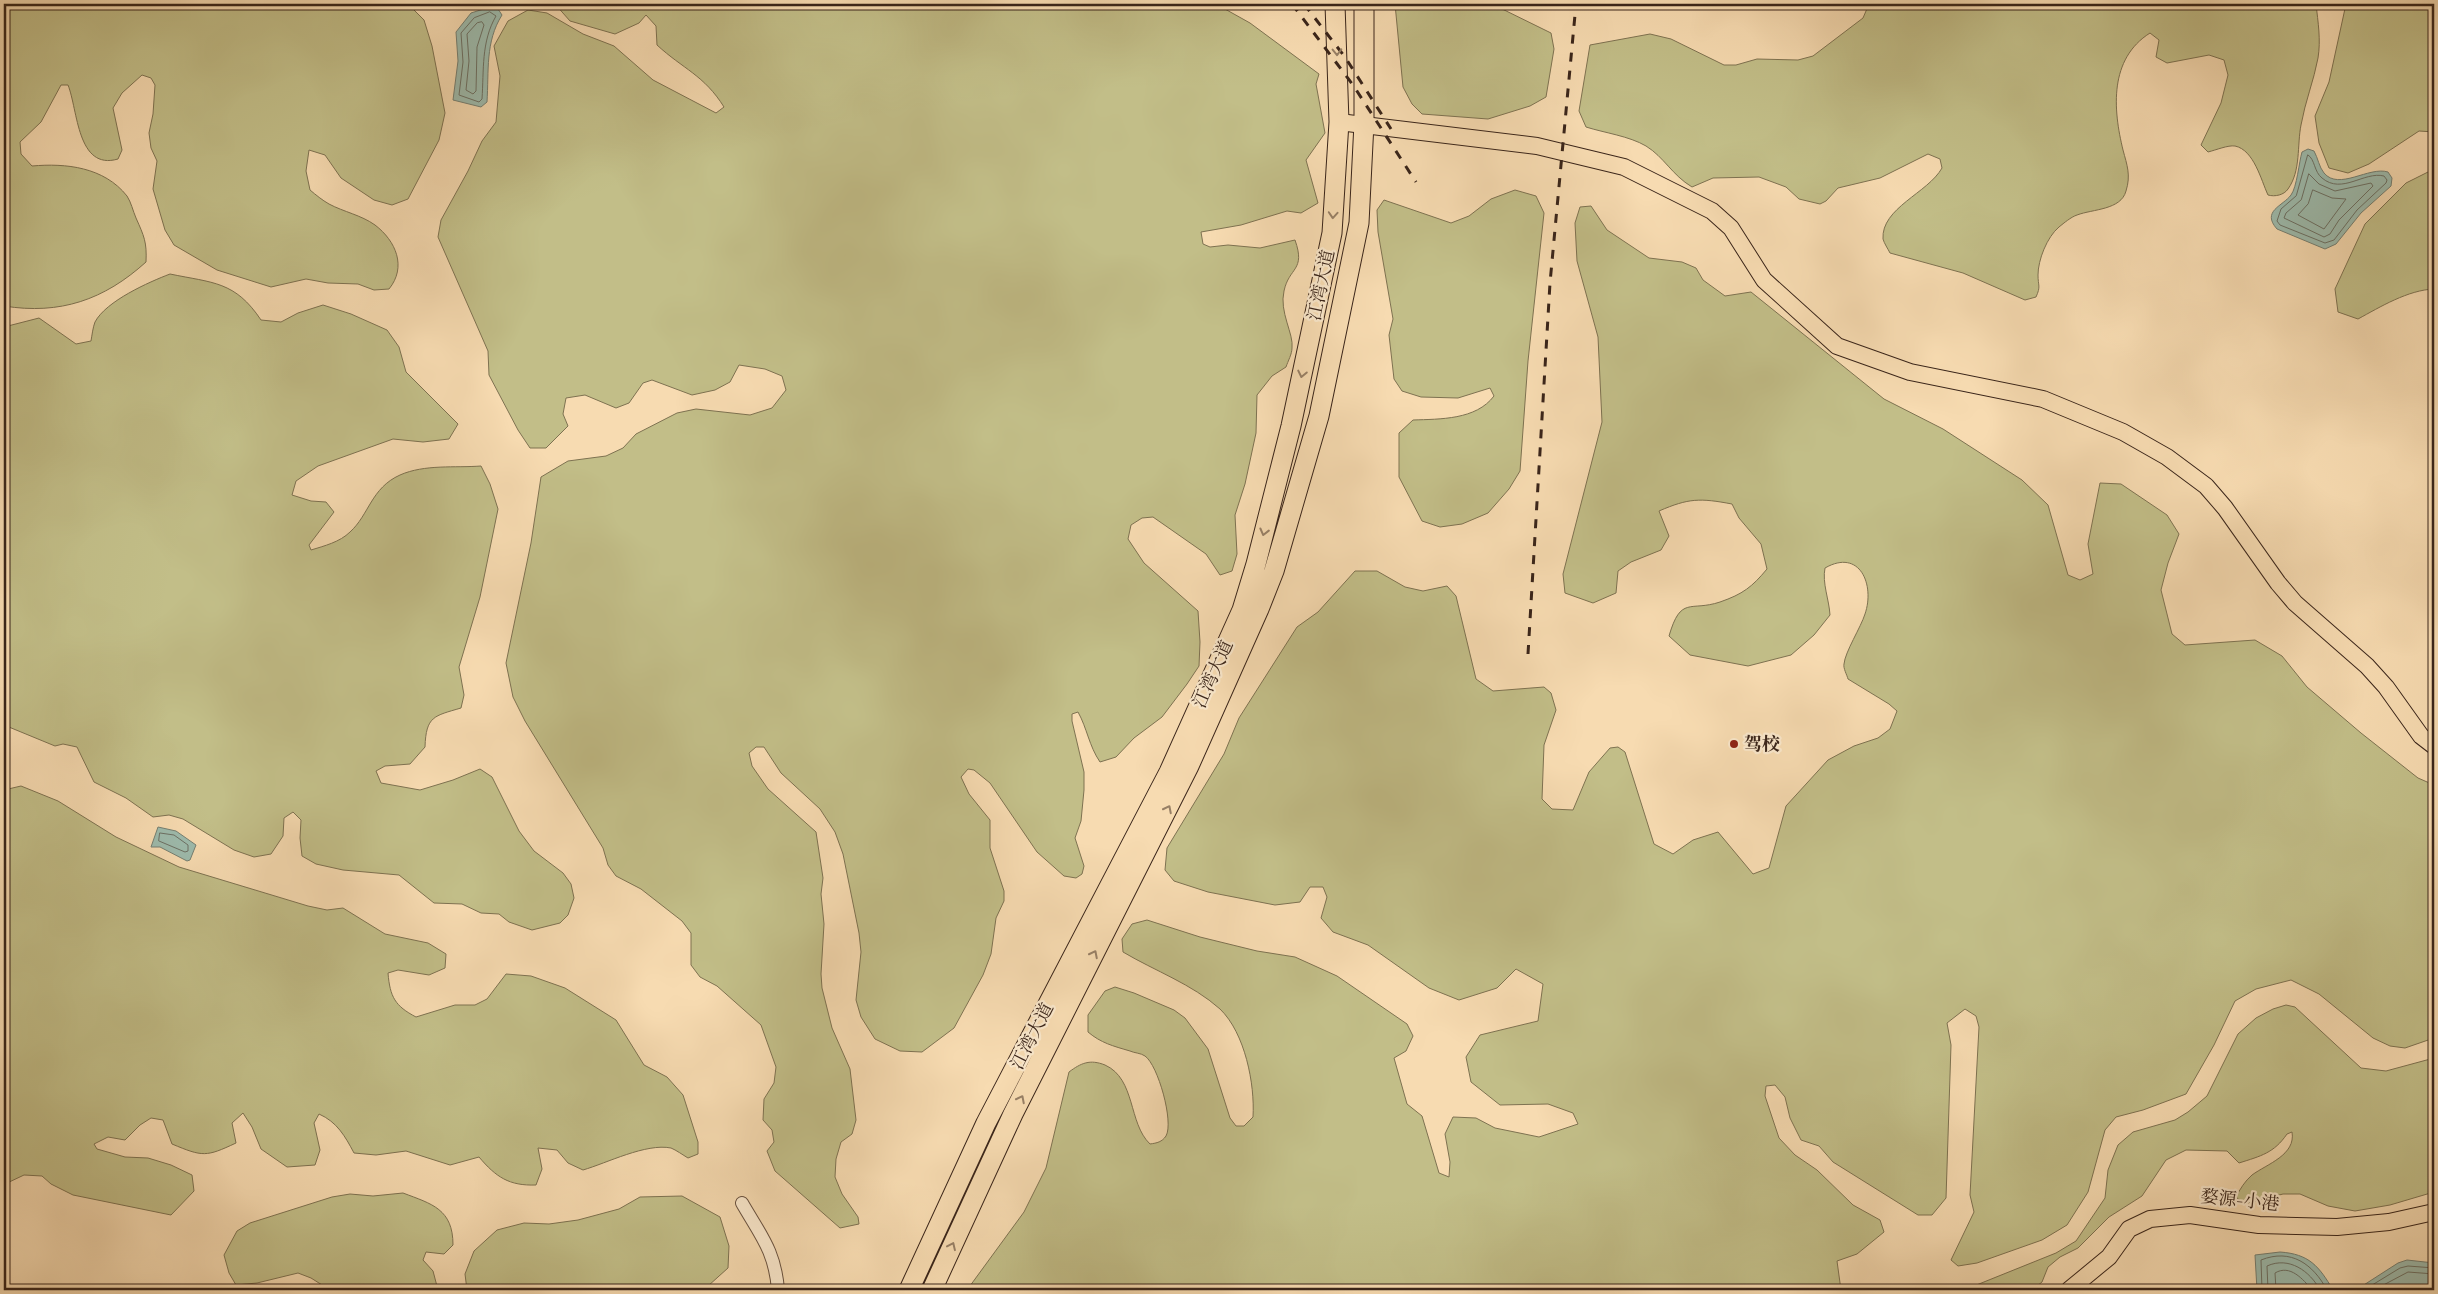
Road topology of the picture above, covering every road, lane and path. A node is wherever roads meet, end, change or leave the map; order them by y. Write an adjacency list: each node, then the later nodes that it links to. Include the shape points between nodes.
1 (1335, 4): 3 (highway, 江湾大道, one-way to 3)
2 (1364, 4): 4 (highway, 江湾大道)
3 (1339, 122): 4 (main road); 9 (highway, 江湾大道, one-way to 9, via 1332,233 1291,426 1242,610 1169,772 986,1123)
4 (1364, 123): 5 (main road, via 1537,146 1624,167 1712,211 1731,228 1764,280 1837,346 1910,372 2043,399 2123,432 2167,457 2206,486 2295,603 2367,666 2421,736); 10 (highway, 江湾大道, one-way to 4, via 1013,1114 1190,766 1260,609 1318,416 1359,223)
5 (2434, 746)
6 (742, 1203): 8 (street, via 772,1253)
7 (2434, 1212): 11 (main road, 婺源-小港, via 2389,1222 2337,1227 2259,1225 2190,1215 2150,1219 2129,1229 2109,1257)
8 (778, 1290)
9 (909, 1290)
10 (932, 1290)
11 (2069, 1290)

